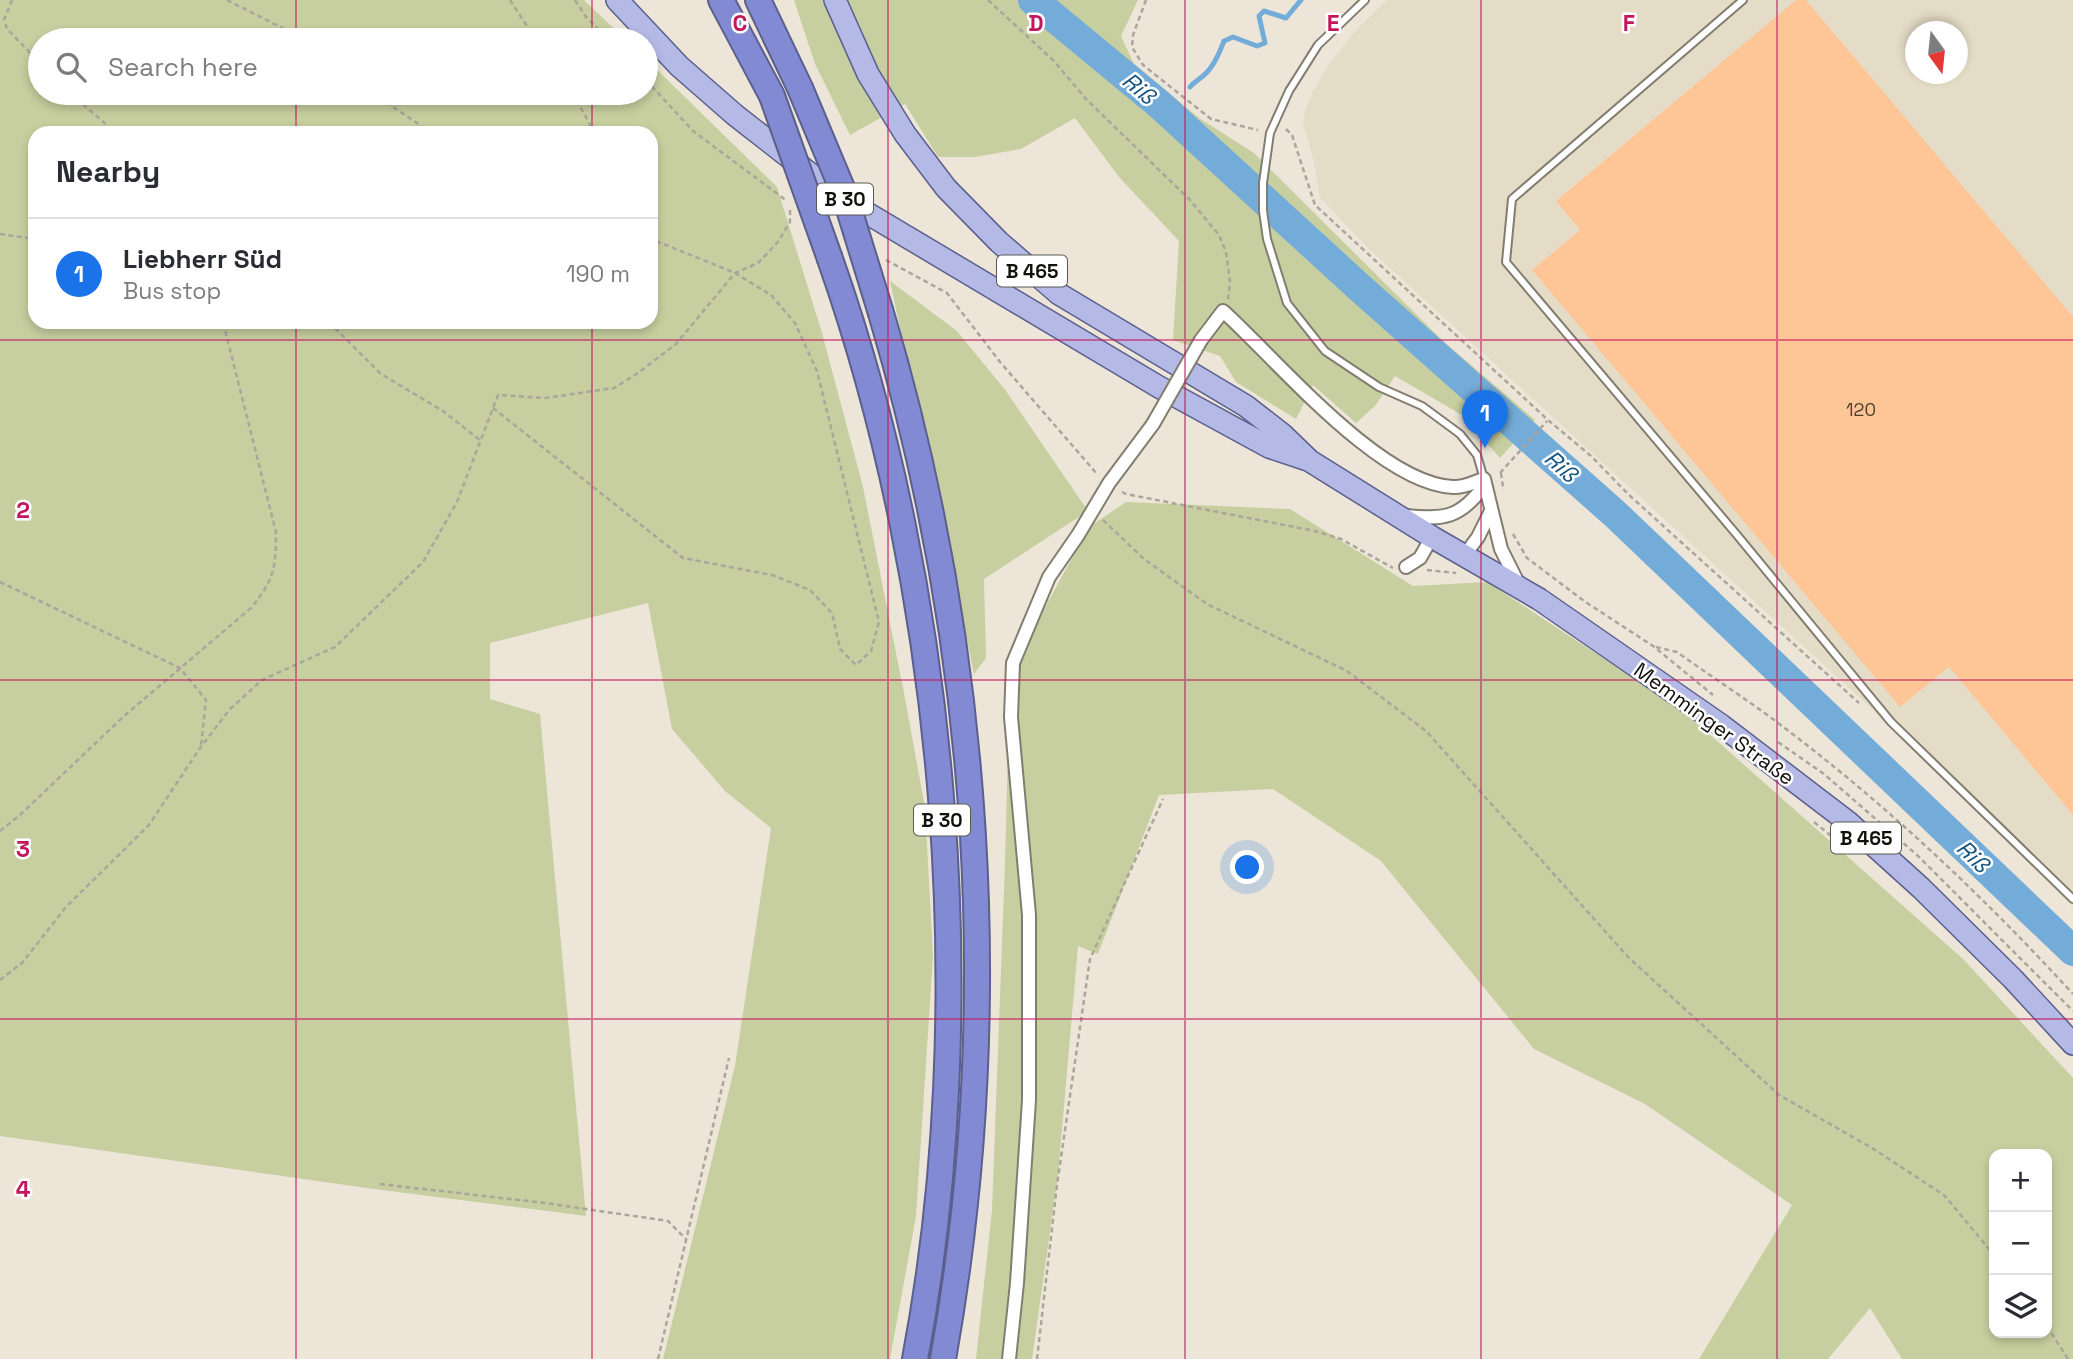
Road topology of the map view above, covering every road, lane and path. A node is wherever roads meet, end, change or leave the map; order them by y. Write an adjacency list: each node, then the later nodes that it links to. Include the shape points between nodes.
1 (12, 0): 16 (path)
2 (227, 0): 17 (path)
3 (510, 0): 18 (path)
4 (575, 0): 19 (path)
5 (617, 0): 20 (main road, B 465)
6 (721, 0): 25 (highway, B 30)
7 (733, 0): 25 (highway, B 30)
8 (758, 0): 23 (highway, B 30)
9 (773, 0): 23 (highway)
10 (835, 0): 45 (main road, B 465, via 868,74 905,134 946,188 999,242 1059,294 1246,406)
11 (988, 0): 39 (path, via 1054,61 1219,235 1230,282)
12 (1146, 0): 33 (path, via 1132,47 1143,65 1212,119)
13 (1365, 0): 29 (lane, via 1318,45)
14 (1743, 0): 65 (lane, via 1512,199 1506,262 1891,722)
15 (0, 16): 16 (path)
16 (4, 20): 22 (path)
17 (282, 28)
18 (528, 28)
19 (597, 28)
20 (643, 28)
21 (658, 44): 45 (main road, B 465, via 697,83 840,197 1159,387 1269,447)
22 (28, 50)
23 (800, 88): 76 (highway, B 30, bridge, via 844,194 906,400 939,550 961,695 977,937 973,1098 961,1241)
24 (658, 93): 38 (path, via 693,131 791,204 790,222 779,242 758,263)
25 (772, 96): 75 (highway, B 30, bridge, via 810,198 872,398 906,546 928,687 942,818 948,991 936,1208)
26 (84, 105): 30 (path)
27 (390, 105): 31 (path)
28 (579, 105): 32 (path)
29 (1276, 120): 33 (lane); 43 (path, via 1292,135 1315,205)
30 (108, 126)
31 (422, 126)
32 (590, 126)
33 (1270, 133): 46 (lane, via 1263,211 1287,303 1325,351 1379,387 1422,406 1460,434 1477,455)
34 (0, 234): 35 (path)
35 (28, 238)
36 (658, 242): 38 (path)
37 (883, 259): 47 (path, via 947,293 1092,470)
38 (735, 273): 42 (path, via 676,344 614,388 545,398 498,395); 42 (path, via 771,295 796,323 817,371 878,622 871,651 856,665 840,649 832,613 810,590 772,575 683,558)
39 (1223, 311): 46 (street, via 1327,413 1376,452 1423,481 1441,486); 47 (street, bridge, via 1153,424)
40 (225, 329): 58 (path, via 276,532 276,562 267,589 251,608)
41 (336, 329): 44 (path, via 381,374 443,411)
42 (493, 408): 44 (path)
43 (1548, 420): 48 (path, via 1501,472); 59 (path)
44 (481, 441): 60 (path, via 457,502 423,562 335,647 262,680 230,709)
45 (1310, 461): 51 (main road, Memminger Straße / B 465)
46 (1484, 482): 50 (street); 51 (street, via 1463,509 1448,517)
47 (1109, 483): 49 (street); 55 (path, via 1126,494 1315,531 1341,539 1393,568)
48 (1504, 499)
49 (1093, 510): 72 (path, via 1144,559 1208,604 1347,671 1426,731 1629,958 1779,1095 1944,1195); 77 (street, via 1049,576 1013,663 1011,717 1028,915 1029,1100)
50 (1490, 513): 54 (street); 57 (street, via 1509,569)
51 (1395, 514): 53 (main road, Memminger Straße / B 465)
52 (1512, 531): 67 (path, via 1527,558 1542,570 1653,646 1677,652 1786,729 1873,800 1988,903)
53 (1432, 537): 54 (main road, Memminger Straße / B 465); 55 (street, via 1420,558)
54 (1461, 565): 55 (path); 57 (main road, Memminger Straße / B 465)
55 (1406, 567)
56 (0, 582): 58 (path)
57 (1522, 589): 68 (main road, Memminger Straße / B 465, via 1721,725 1848,822 1931,897)
58 (180, 668): 60 (path, via 206,700); 63 (path)
59 (1861, 705)
60 (200, 748): 66 (path, via 149,825 66,907 22,963)
61 (1163, 799): 78 (path, via 1090,959)
62 (1809, 818): 64 (path)
63 (0, 831)
64 (1860, 860)
65 (2073, 899)
66 (0, 980)
67 (2073, 994)
68 (2073, 1044)
69 (729, 1058): 71 (path)
70 (380, 1184): 71 (path, via 668,1221)
71 (686, 1239): 74 (path)
72 (1989, 1249)
73 (2052, 1334): 79 (path)
74 (658, 1359)
75 (915, 1359)
76 (943, 1359)
77 (1009, 1359)
78 (1037, 1359)
79 (2068, 1359)

